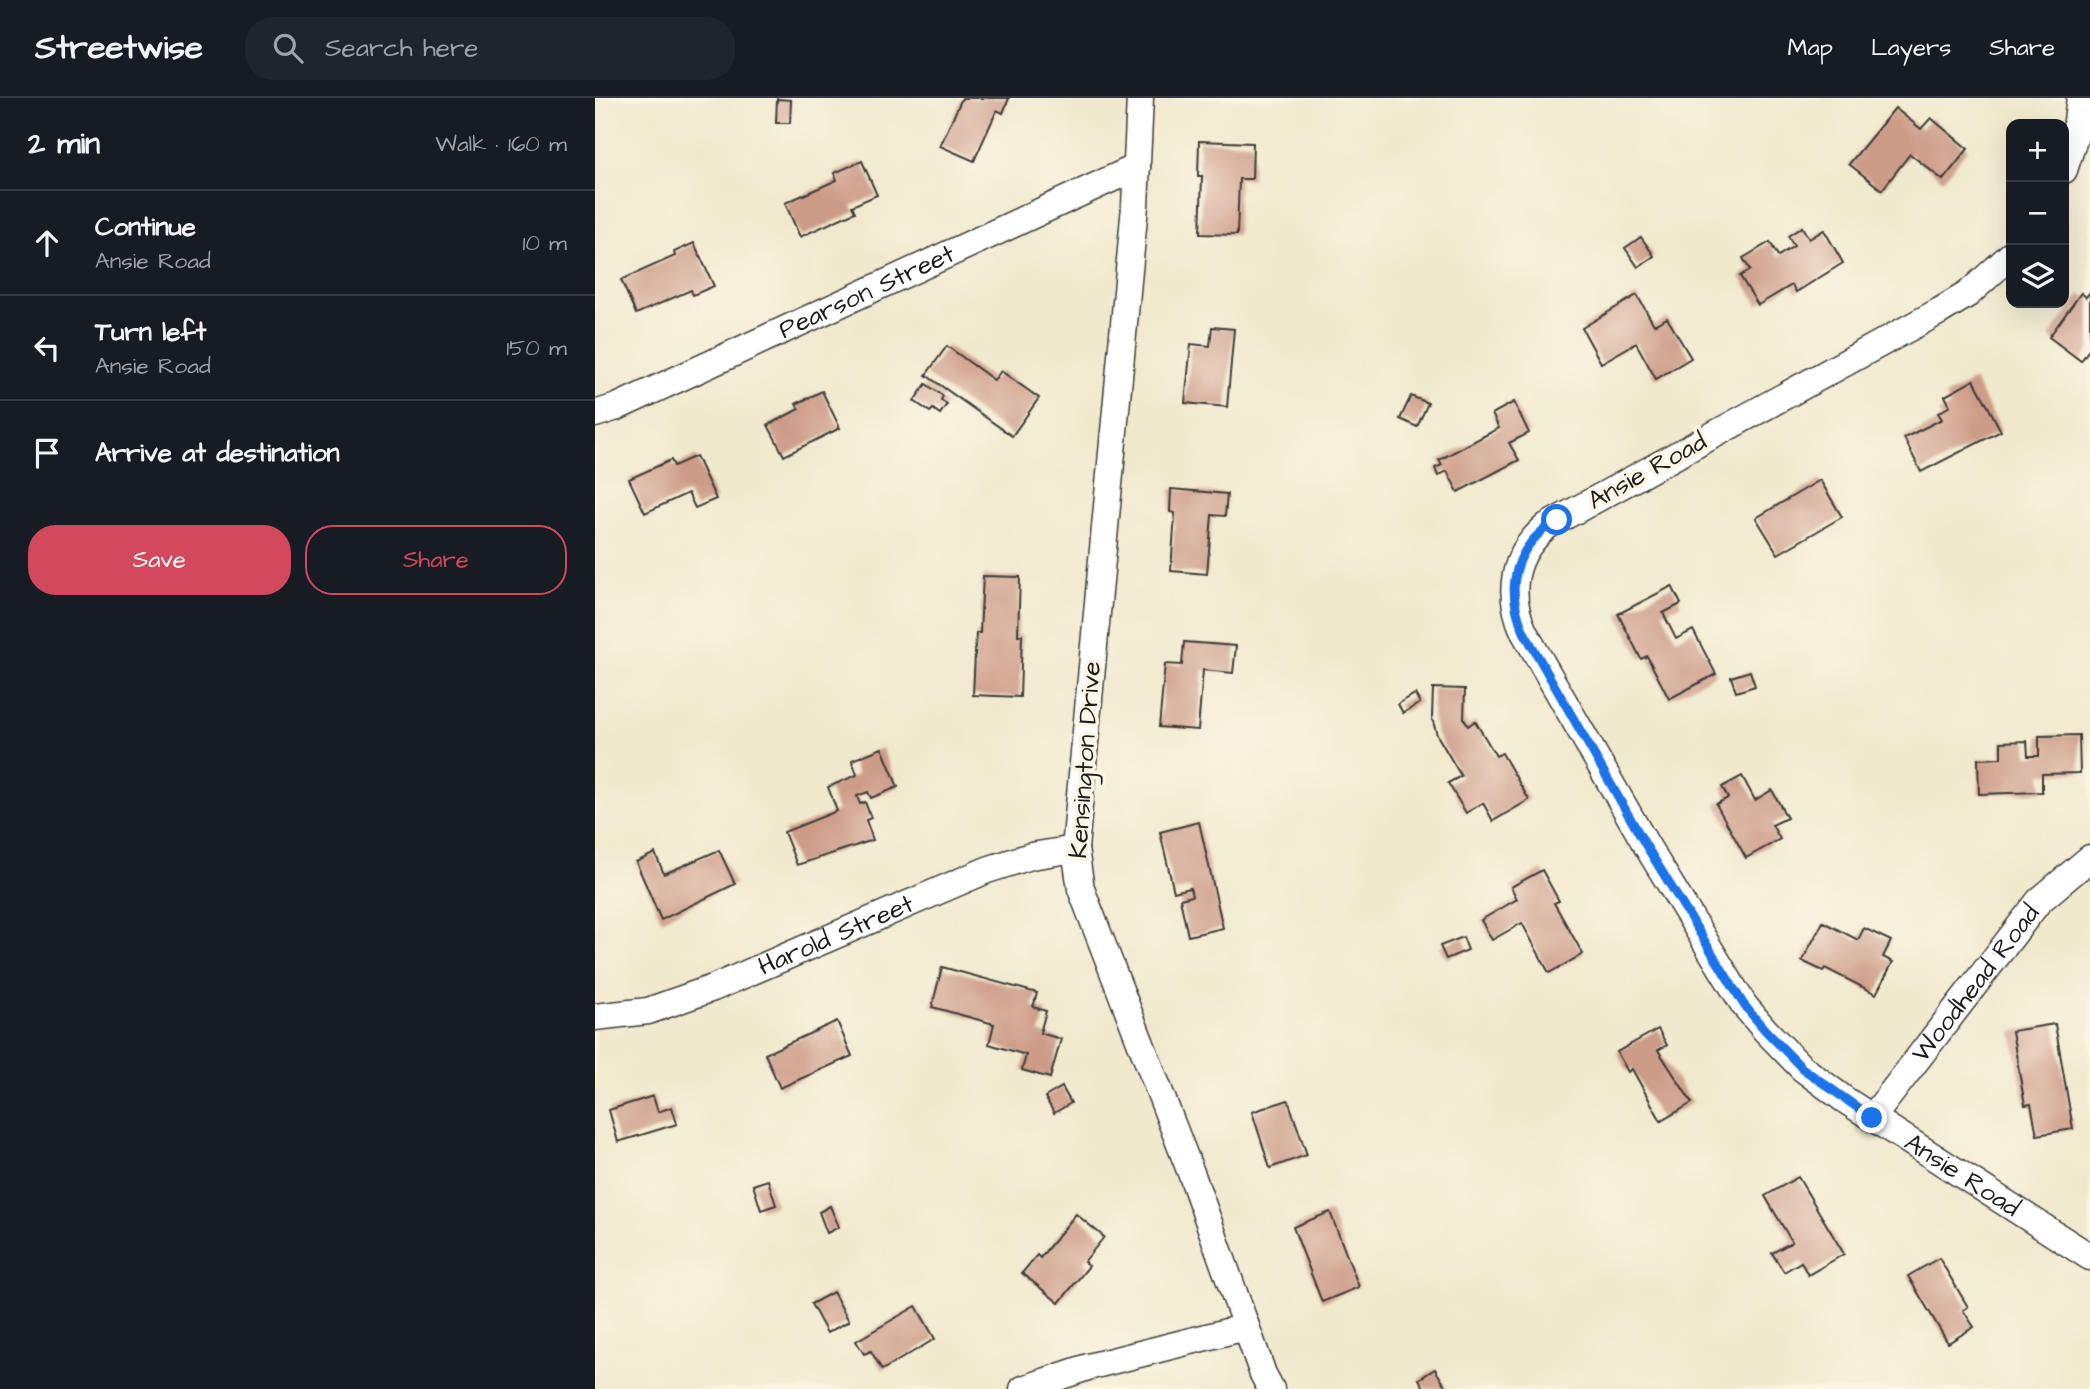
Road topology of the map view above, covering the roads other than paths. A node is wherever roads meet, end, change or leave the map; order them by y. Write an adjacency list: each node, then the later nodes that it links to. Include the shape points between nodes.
1 (1140, 98): 4 (street, Kensington Drive)
2 (2080, 98): 3 (street)
3 (2069, 155)
4 (1137, 167): 6 (street, Pearson Street); 7 (street, Kensington Drive)
5 (2006, 260): 10 (street, Ansie Road, via 1940,311 1547,526 1525,550 1514,580 1514,601 1524,632 1744,1005 1802,1068)
6 (595, 415)
7 (1075, 849): 9 (street, Harold Street, via 987,870 648,1011); 12 (street, Kensington Drive, via 1081,889)
8 (2090, 858): 10 (street, Woodhead Road, via 2039,901)
9 (595, 1017)
10 (1872, 1118): 11 (street, Ansie Road)
11 (2090, 1257)
12 (1246, 1327): 13 (street, via 1088,1367); 14 (street, Kensington Drive)
13 (1023, 1389)
14 (1271, 1389)

